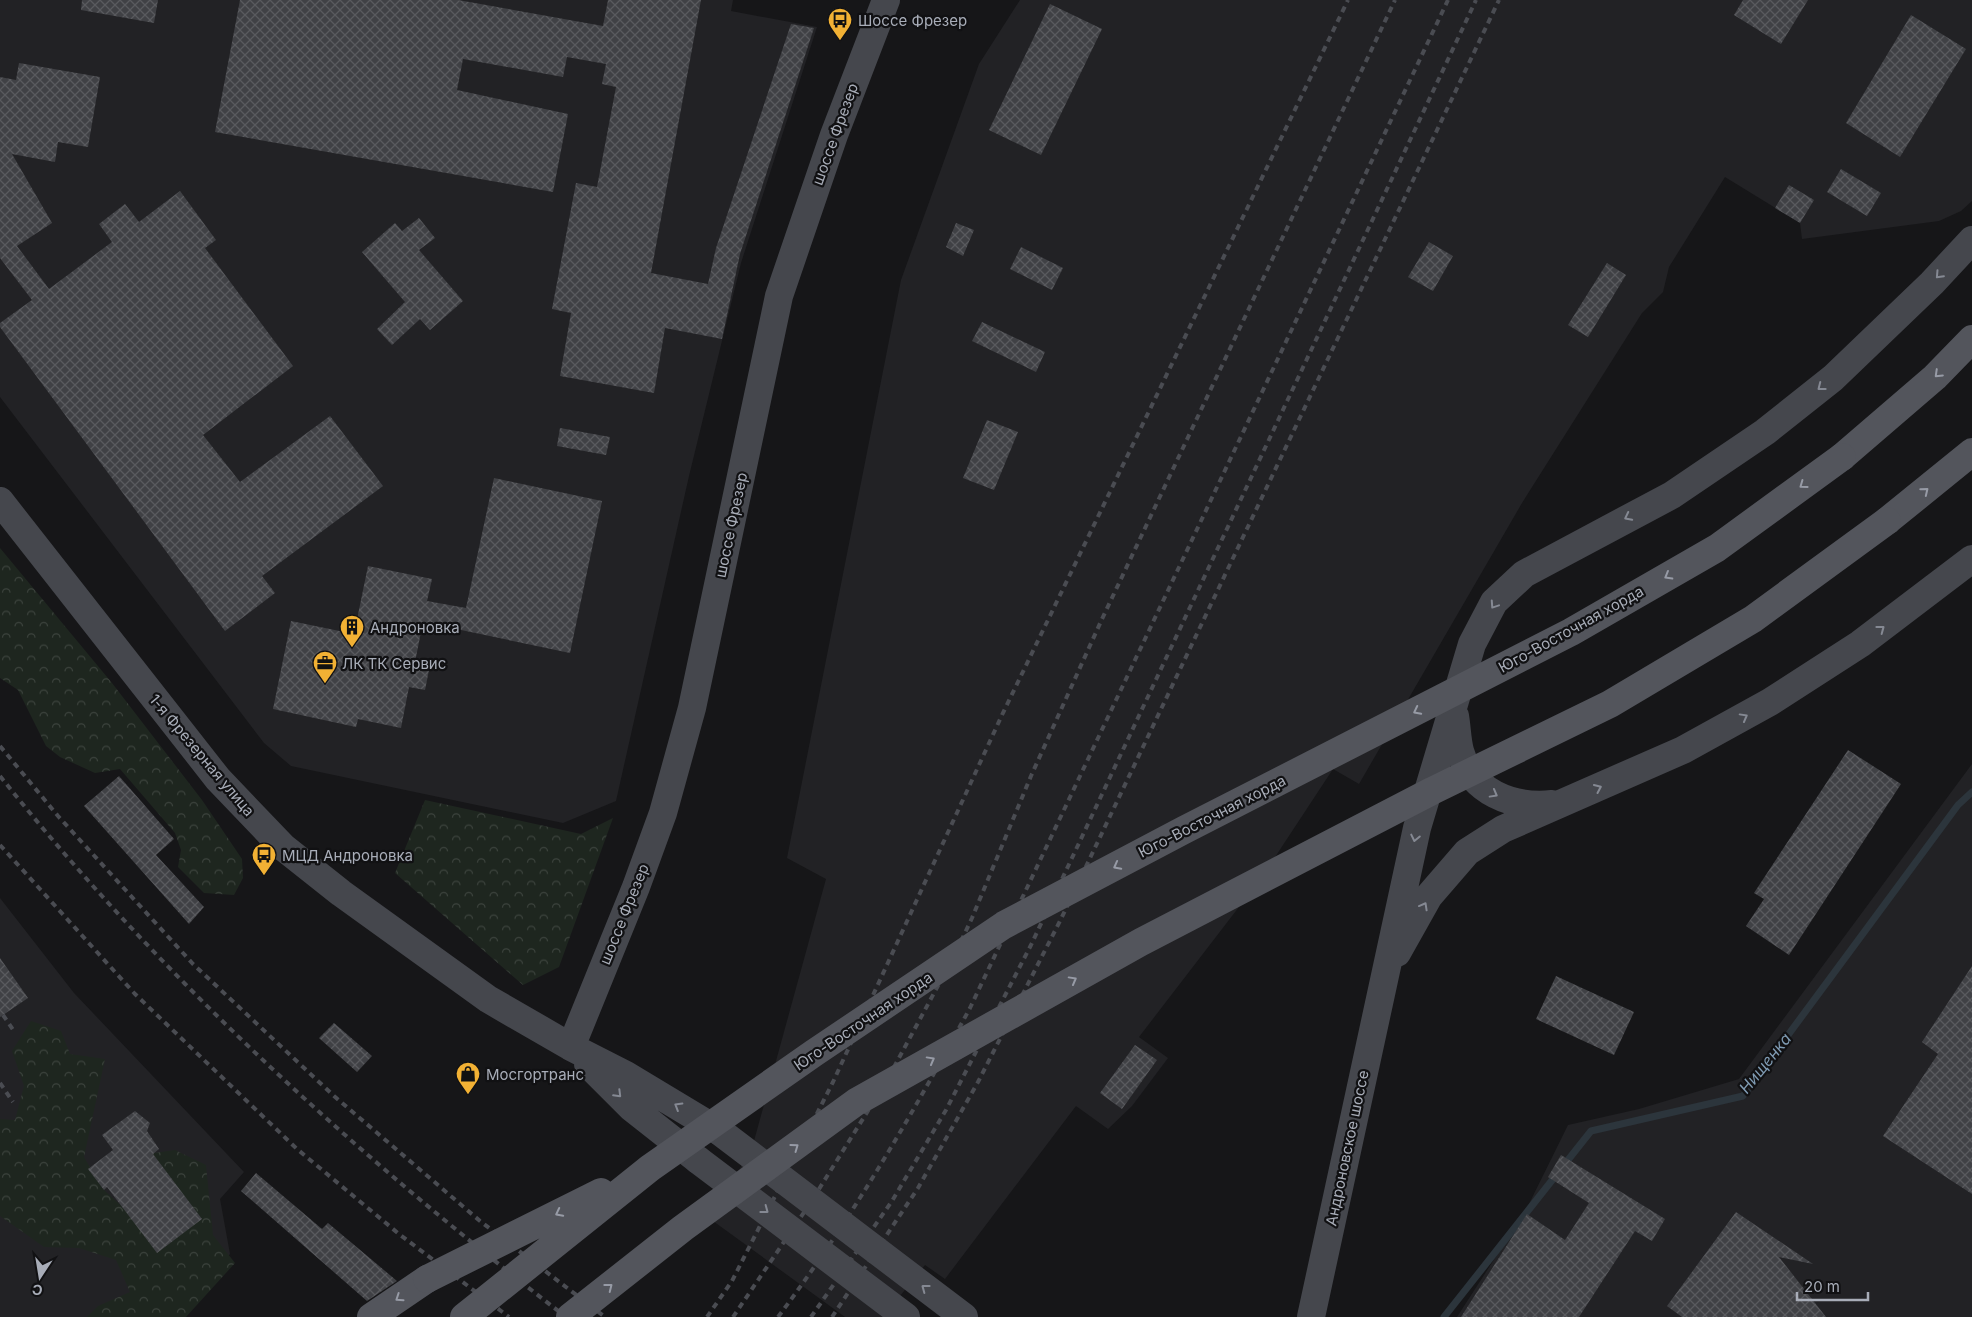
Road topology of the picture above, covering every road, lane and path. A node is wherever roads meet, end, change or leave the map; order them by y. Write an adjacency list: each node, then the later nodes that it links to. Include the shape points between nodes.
1 (886, 0): 10 (street, шоссе Фрезер, via 834,135 779,296 692,708 663,813)
2 (1972, 240): 7 (street, Андроновское шоссе, one-way to 7, via 1833,378 1765,432 1672,495 1524,574 1494,602 1472,644)
3 (1972, 339): 11 (main road, Юго-Восточная хорда, one-way to 11, bridge, via 1935,377 1842,457 1717,548 1571,632 1004,925)
4 (1972, 452): 14 (main road, one-way to 4, bridge, via 684,1228 856,1102 1141,942 1432,791 1610,704 1753,619 1887,521)
5 (0, 501): 10 (street, 1-я Фрезерная улица, via 218,779 283,847 341,894 488,999)
6 (1972, 559): 8 (street, one-way to 6, via 1683,750 1770,702 1860,644)
7 (1454, 707): 8 (street, one-way to 8, via 1460,751 1468,772 1480,785 1498,797 1518,803 1536,806); 9 (street, Андроновское шоссе, one-way to 9, via 1417,828)
8 (1567, 802): 9 (street, one-way to 8, via 1430,896 1467,852 1502,829)
9 (1383, 979): 17 (street, Андроновское шоссе)
10 (571, 1047): 15 (street, 1-я Фрезерная улица, one-way to 15, bridge, via 632,1108); 16 (street, 1-я Фрезерная улица, one-way to 10, bridge, via 719,1131 626,1075)
11 (650, 1168): 12 (main road, one-way to 12, bridge, via 427,1279); 13 (main road, Юго-Восточная хорда, bridge)
12 (370, 1317)
13 (464, 1317)
14 (570, 1317)
15 (906, 1317)
16 (964, 1317)
17 (1311, 1317)

